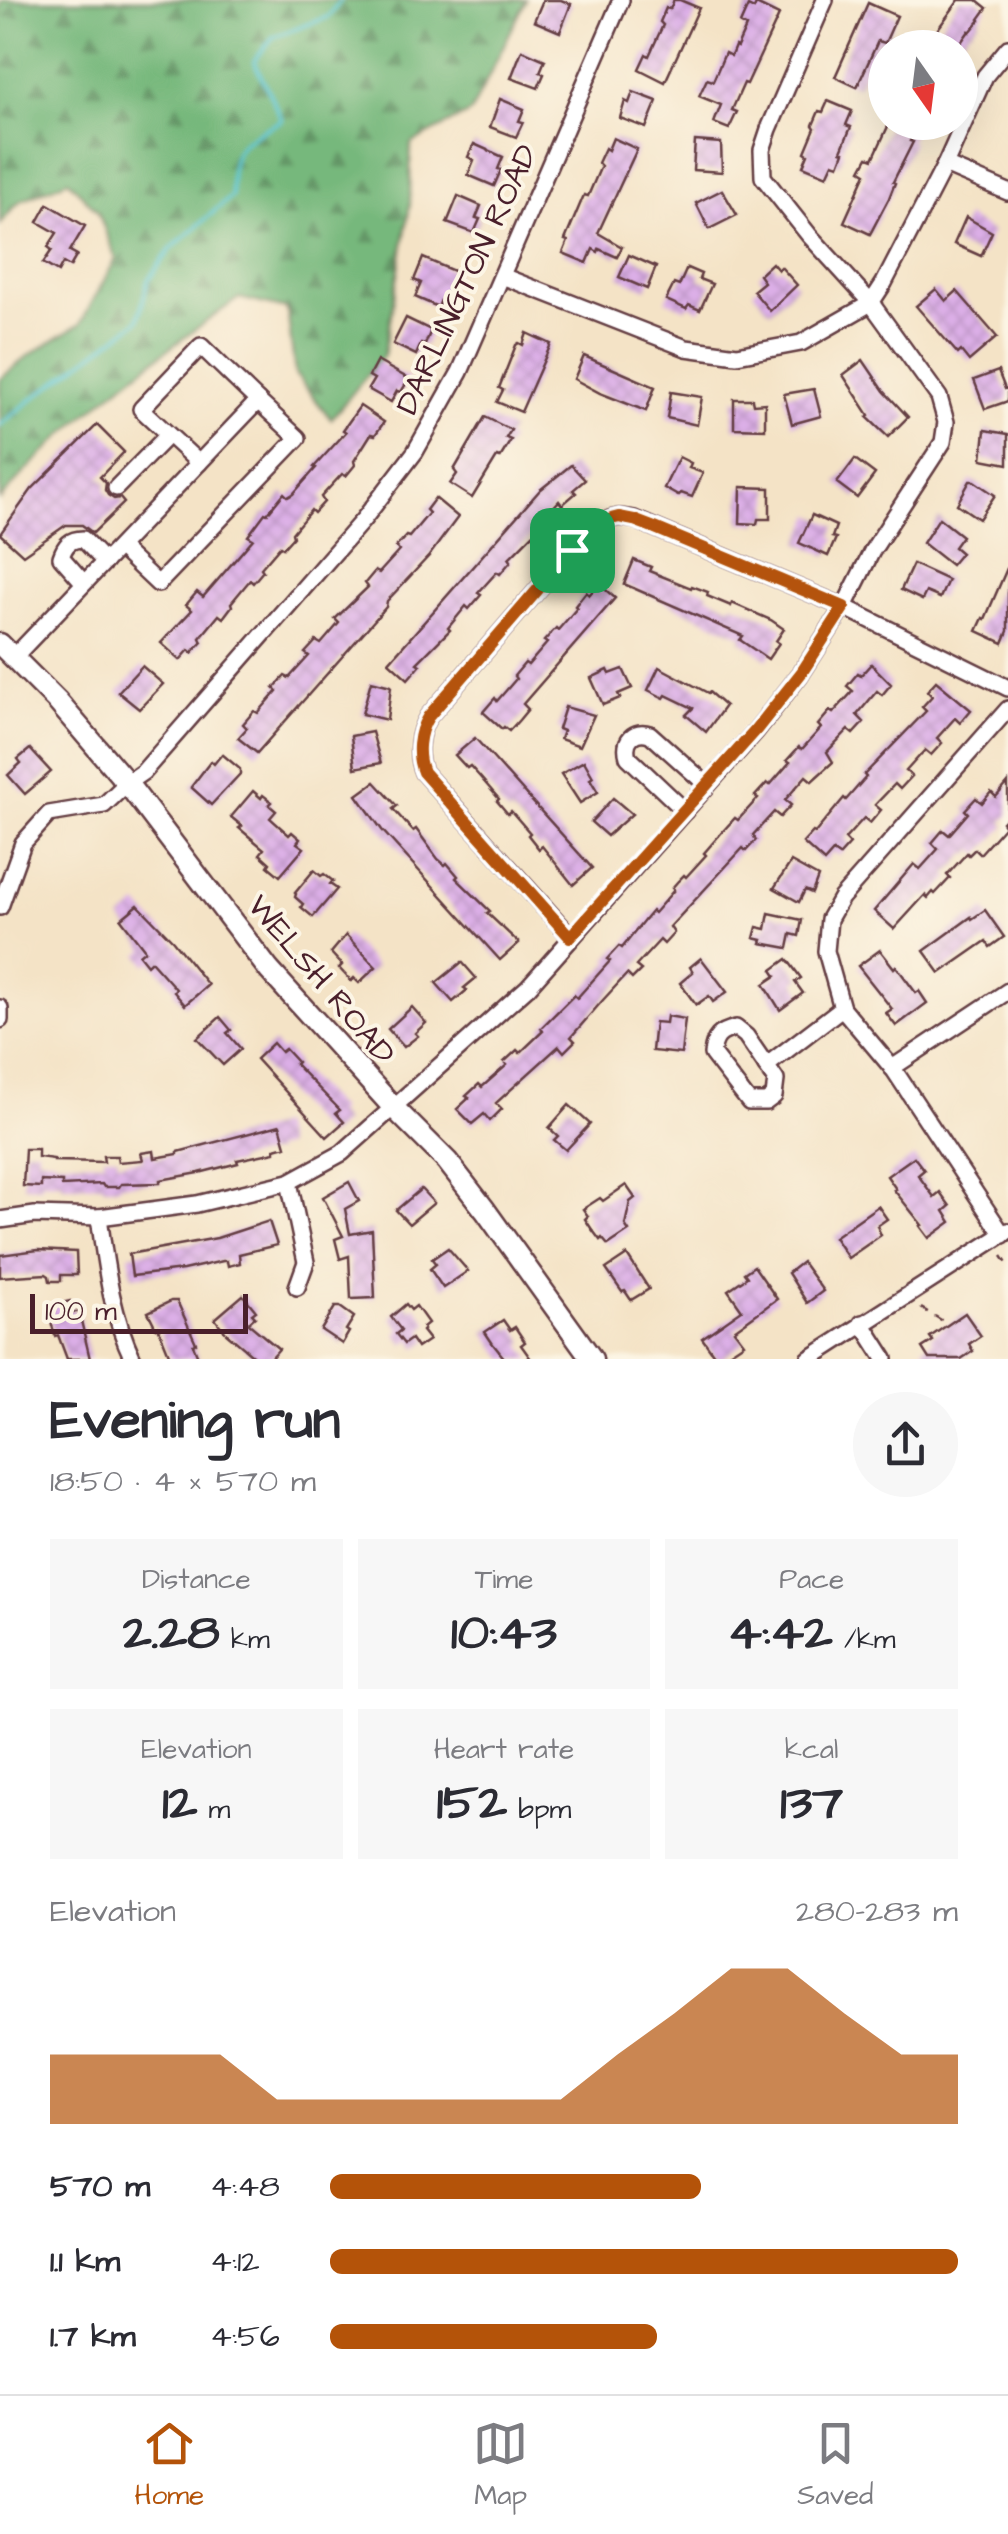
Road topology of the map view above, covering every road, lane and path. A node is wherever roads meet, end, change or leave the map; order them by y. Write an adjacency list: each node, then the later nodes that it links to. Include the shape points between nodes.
1 (621, 0): 6 (street, DARLINGTON ROAD)
2 (825, 0): 7 (street, via 769,128 761,167 809,235)
3 (1008, 48): 4 (street, via 985,76)
4 (945, 165): 5 (street); 7 (street)
5 (1008, 192)
6 (502, 276): 7 (street, via 670,343 724,355 801,343); 19 (street, DARLINGTON ROAD, via 416,452)
7 (870, 303): 15 (street, via 938,397 946,422 943,442)
8 (258, 401): 9 (street, via 201,346 141,410); 10 (street); 12 (street, via 298,438 158,584)
9 (168, 436): 10 (street); 11 (street)
10 (199, 463): 12 (street)
11 (116, 488)
12 (119, 547): 13 (street)
13 (105, 562): 14 (street); 14 (street, via 83,538 64,546 60,557)
14 (84, 583): 16 (street)
15 (844, 607): 17 (street); 20 (street, via 790,688); 23 (street, via 634,520 610,519 582,539 428,717 419,748 423,772)
16 (7, 650): 19 (main road, WELSH ROAD)
17 (1008, 688)
18 (1008, 709): 26 (street, via 829,919 826,951)
19 (127, 783): 22 (street, DARLINGTON ROAD, via 104,805 49,814 23,844); 30 (main road, WELSH ROAD, via 269,970)
20 (708, 784): 21 (street); 21 (street, via 650,734 630,738 631,761)
21 (686, 811): 23 (street)
22 (0, 907)
23 (570, 937): 30 (street, via 528,987)
24 (1008, 991): 29 (street)
25 (0, 1008): 27 (street)
26 (842, 1008): 28 (street); 29 (street)
27 (0, 1020)
28 (766, 1066): 28 (street, via 776,1080 774,1096 749,1102 712,1054 713,1041 736,1028)
29 (892, 1068): 34 (street)
30 (394, 1108): 31 (street, via 342,1153); 42 (main road, WELSH ROAD, via 447,1161)
31 (289, 1182): 32 (street); 37 (street, via 306,1262)
32 (99, 1217): 33 (street); 41 (street, via 110,1297)
33 (0, 1220)
34 (1005, 1233): 39 (street)
35 (1002, 1256): 36 (path)
36 (1008, 1265)
37 (297, 1287)
38 (921, 1308): 40 (path)
39 (862, 1324): 43 (street); 44 (street)
40 (948, 1324)
41 (133, 1359)
42 (592, 1359)
43 (808, 1359)
44 (885, 1359)

